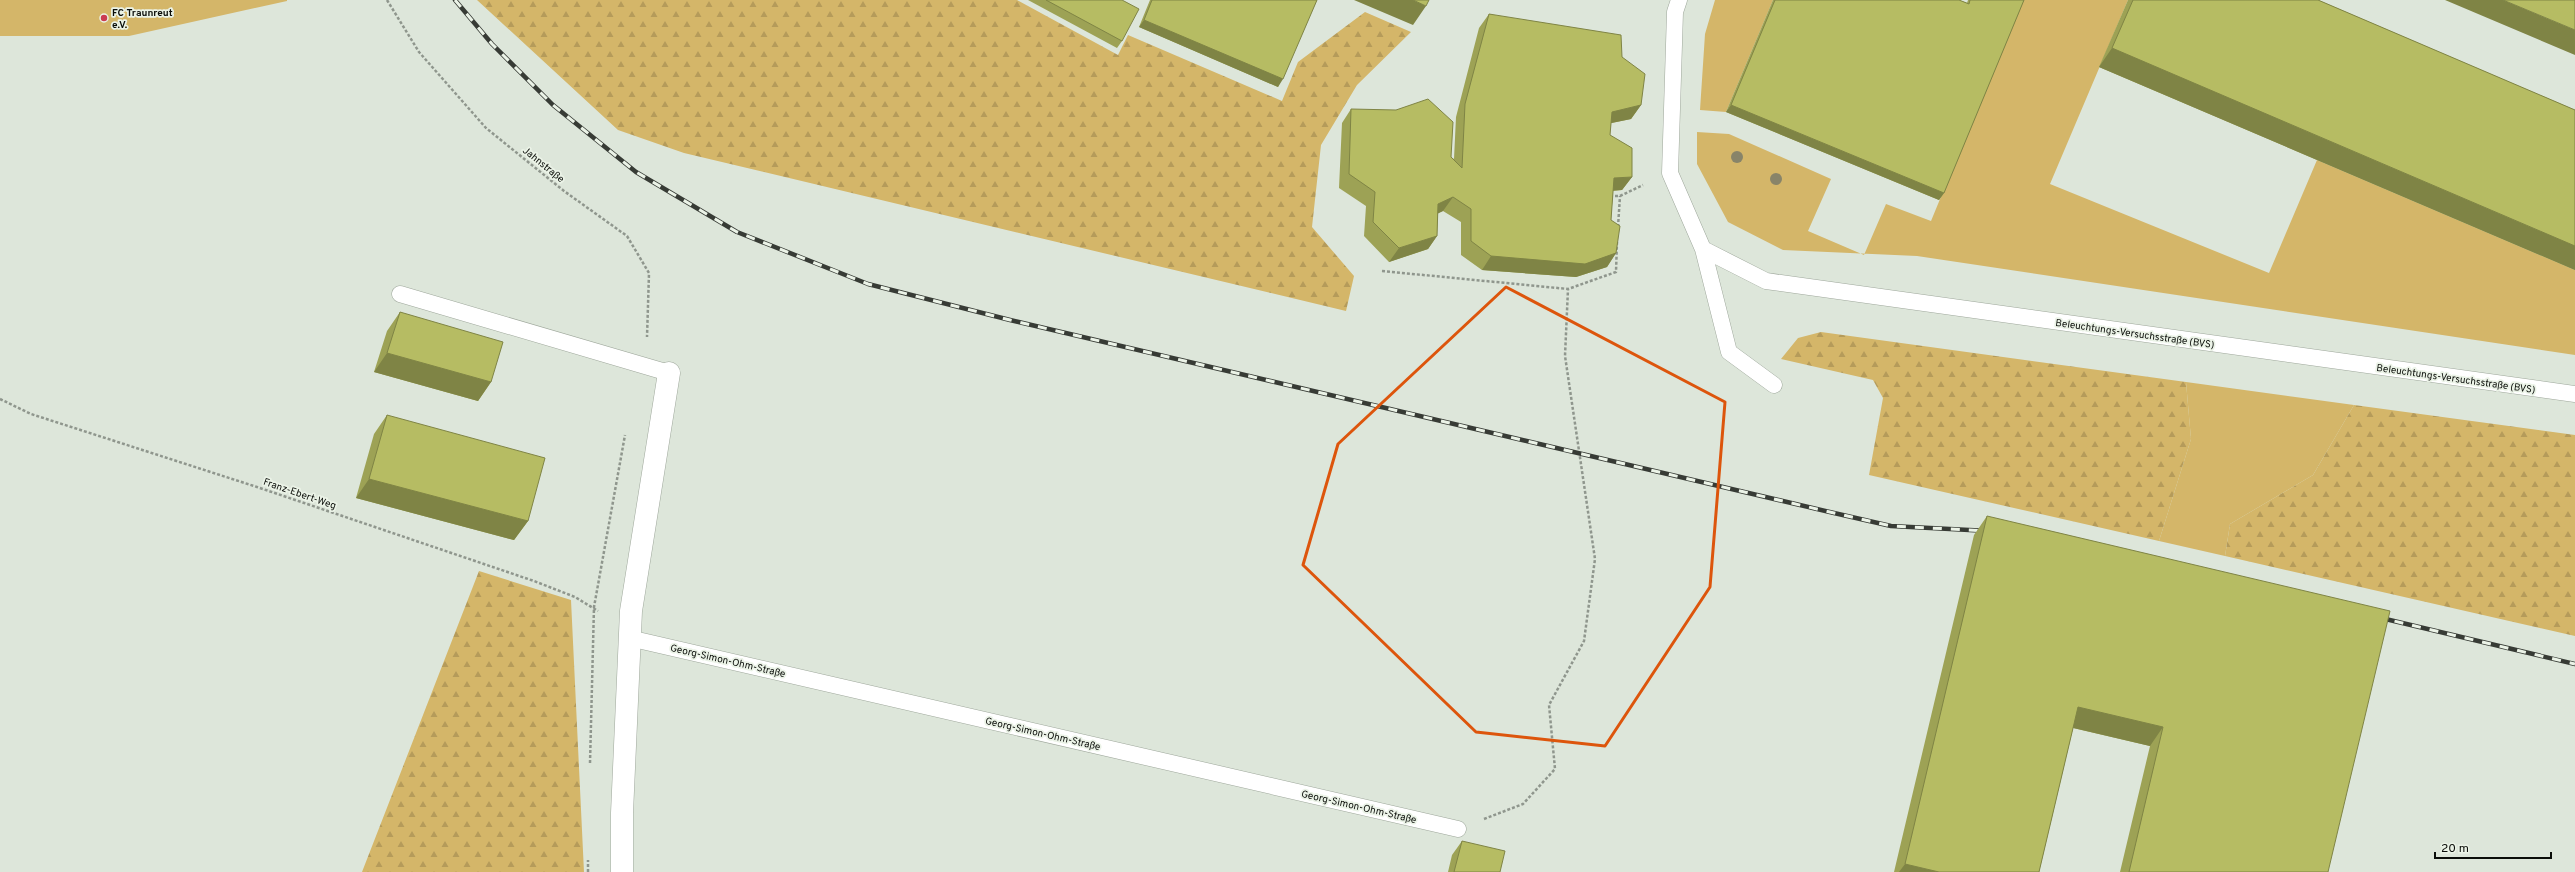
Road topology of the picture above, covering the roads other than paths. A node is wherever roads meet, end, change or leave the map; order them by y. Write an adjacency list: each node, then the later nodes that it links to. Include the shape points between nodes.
1 (1679, 0): 2 (lane, via 1675,12 1670,173)
2 (1703, 249): 5 (lane, via 1729,352); 6 (lane, Beleuchtungs-Versuchsstraße (BVS), via 1766,281)
3 (400, 294): 4 (lane, via 644,358)
4 (669, 373): 7 (street)
5 (1774, 385)
6 (2575, 394)
7 (629, 638): 8 (lane, Georg-Simon-Ohm-Straße); 9 (street)
8 (1458, 829)
9 (622, 872)

